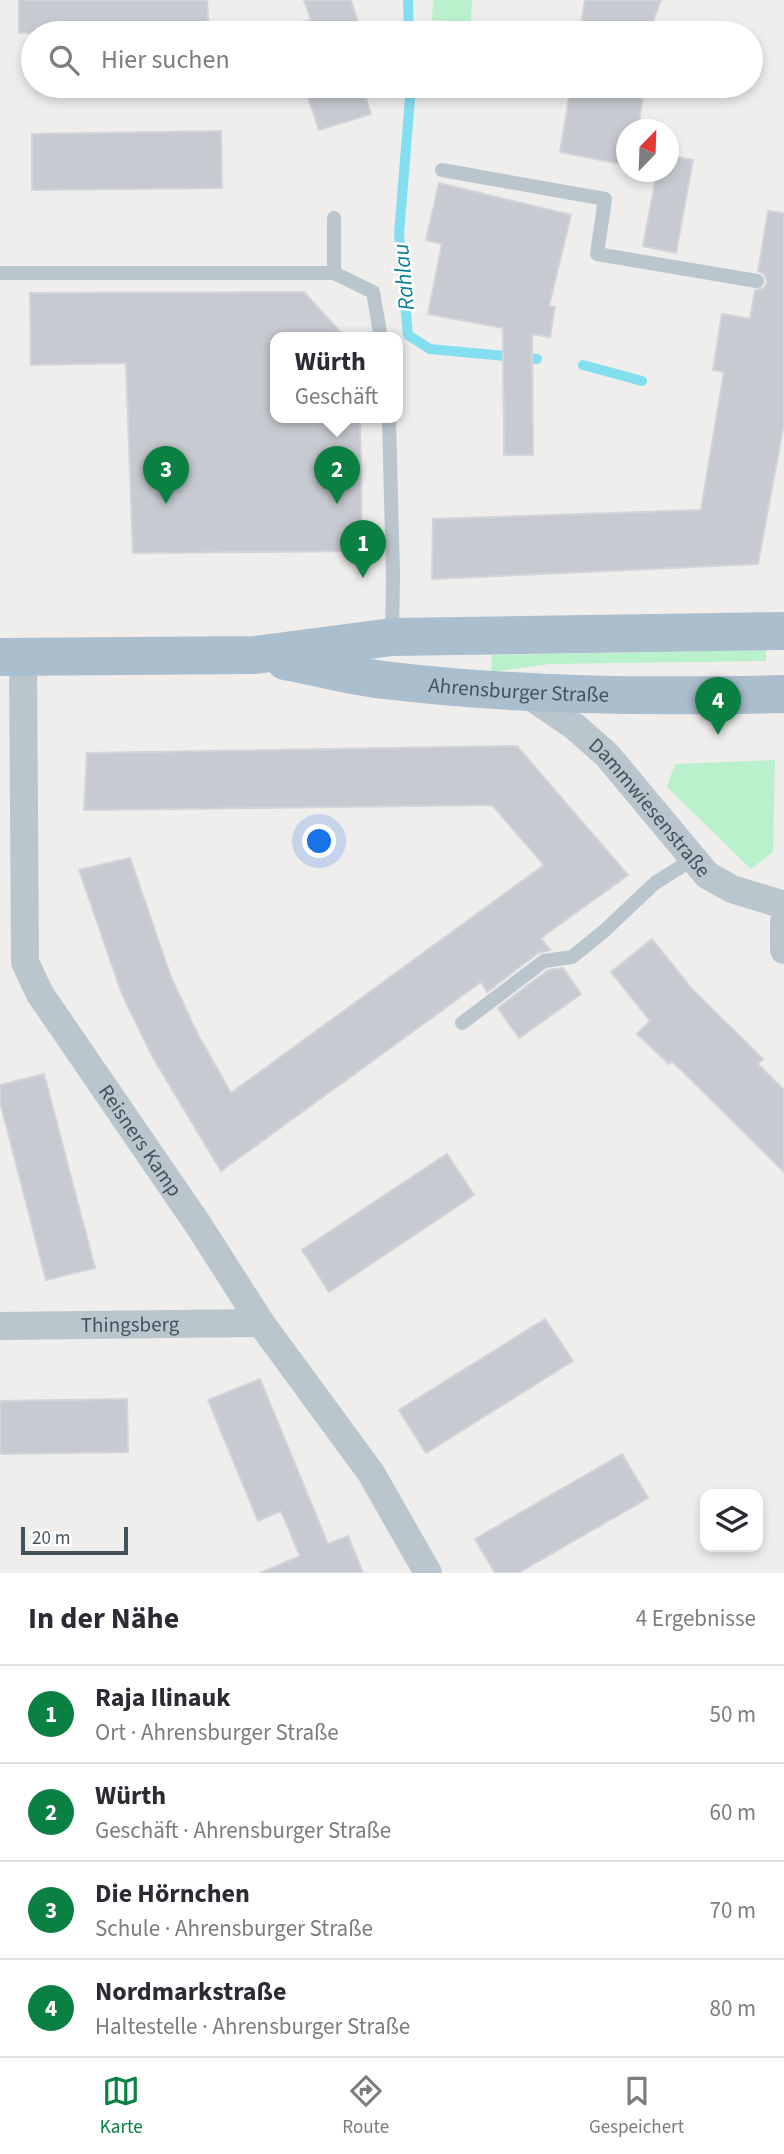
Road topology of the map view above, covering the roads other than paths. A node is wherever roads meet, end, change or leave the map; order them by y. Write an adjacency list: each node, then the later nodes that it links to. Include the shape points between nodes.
1 (442, 170): 5 (lane, via 605,199 597,254)
2 (334, 218): 4 (lane)
3 (0, 273): 4 (lane)
4 (334, 273): 6 (lane, via 373,292)
5 (757, 281)
6 (380, 332)
7 (389, 423): 9 (lane)
8 (784, 631): 9 (main road, Ahrensburger Straße)
9 (391, 637): 10 (main road, Ahrensburger Straße)
10 (255, 655): 11 (main road, Ahrensburger Straße); 12 (main road, Ahrensburger Straße, via 381,680)
11 (11, 657): 19 (street, Reisners Kamp, via 25,962 40,994)
12 (524, 692): 13 (main road, Ahrensburger Straße); 14 (street, Dammwiesenstraße, via 607,754)
13 (784, 694)
14 (693, 859): 15 (street, Dammwiesenstraße, via 720,884); 18 (lane, via 655,883 572,957 544,961)
15 (784, 905)
16 (784, 922): 17 (street)
17 (784, 950)
18 (462, 1023)
19 (261, 1323): 20 (street, Thingsberg); 21 (street, Reisners Kamp, via 371,1473)
20 (0, 1326)
21 (428, 1573)

